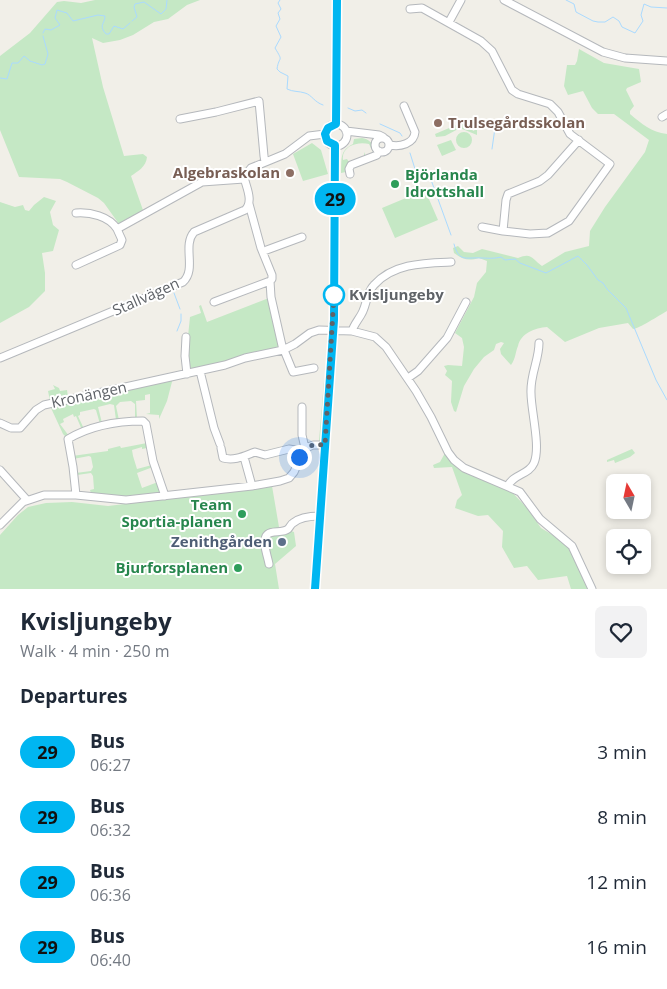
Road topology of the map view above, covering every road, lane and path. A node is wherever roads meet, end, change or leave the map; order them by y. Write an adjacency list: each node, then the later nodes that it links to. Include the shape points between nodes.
1 (337, 0): 11 (street)
2 (461, 0): 6 (street)
3 (504, 0): 7 (street)
4 (514, 0): 7 (street)
5 (410, 10): 6 (street, via 422,8)
6 (449, 22): 16 (street, via 492,51 512,90 550,104 570,134)
7 (574, 38): 8 (street, via 614,56)
8 (667, 61)
9 (404, 106): 19 (street, via 415,136 410,142)
10 (180, 118): 21 (street, via 259,101)
11 (336, 124): 12 (street); 13 (street)
12 (346, 131): 14 (street); 15 (street)
13 (325, 134): 18 (street, via 327,141); 21 (street, via 309,136 285,154)
14 (383, 137): 17 (street); 19 (street)
15 (346, 139): 17 (street, via 365,137); 18 (street)
16 (579, 140): 28 (street, via 548,175 508,194); 28 (street, via 610,164 569,221 548,232)
17 (375, 143): 20 (street)
18 (335, 145): 36 (street)
19 (390, 145): 20 (street, via 386,151)
20 (379, 151): 22 (street, via 377,155 351,165)
21 (266, 162): 23 (street, via 251,168)
22 (350, 174)
23 (244, 179): 24 (street); 27 (street, via 202,182)
24 (249, 204): 30 (street); 41 (street, Stallvägen, via 245,210 194,232 188,244 188,274 183,282)
25 (76, 213): 27 (street, via 112,221)
26 (482, 227): 28 (street)
27 (117, 229): 32 (street, via 122,240 120,245)
28 (502, 231)
29 (302, 237): 30 (street)
30 (264, 251): 33 (street, via 272,275)
31 (451, 262): 37 (street, via 406,266 385,276 371,290)
32 (76, 264)
33 (270, 281): 34 (street); 40 (street)
34 (214, 302)
35 (466, 302): 45 (street, via 447,338)
36 (333, 330): 37 (street, Kronängen); 40 (street, Kronängen, via 314,331); 48 (street)
37 (352, 331): 45 (street, Kronängen, via 378,339)
38 (186, 337): 44 (street)
39 (539, 343): 53 (street, via 531,386 536,449 534,463 511,480)
40 (284, 350): 42 (street, via 293,372); 43 (street, Kronängen)
41 (0, 358)
42 (314, 368)
43 (200, 371): 44 (street, Kronängen); 50 (street, via 222,456 225,459)
44 (187, 374): 47 (street, Kronängen, via 44,405 20,428)
45 (408, 378): 53 (street, Kronängen, via 454,460 464,468)
46 (302, 407): 49 (street)
47 (0, 423)
48 (325, 445): 49 (street); 57 (street)
49 (303, 449): 50 (street, via 265,455 255,452); 52 (street, via 289,478)
50 (244, 457): 52 (street)
51 (0, 470): 56 (street)
52 (252, 486): 55 (street)
53 (508, 486): 61 (street, Kronängen, via 520,492 540,519 572,546)
54 (76, 495): 55 (street, via 120,500); 55 (street, via 68,440 107,424 143,421); 56 (street, via 54,494)
55 (165, 496)
56 (27, 500): 58 (street)
57 (320, 516): 59 (street, via 299,519 288,529 268,534 265,543); 60 (street)
58 (0, 525)
59 (269, 564)
60 (315, 589)
61 (592, 589)

